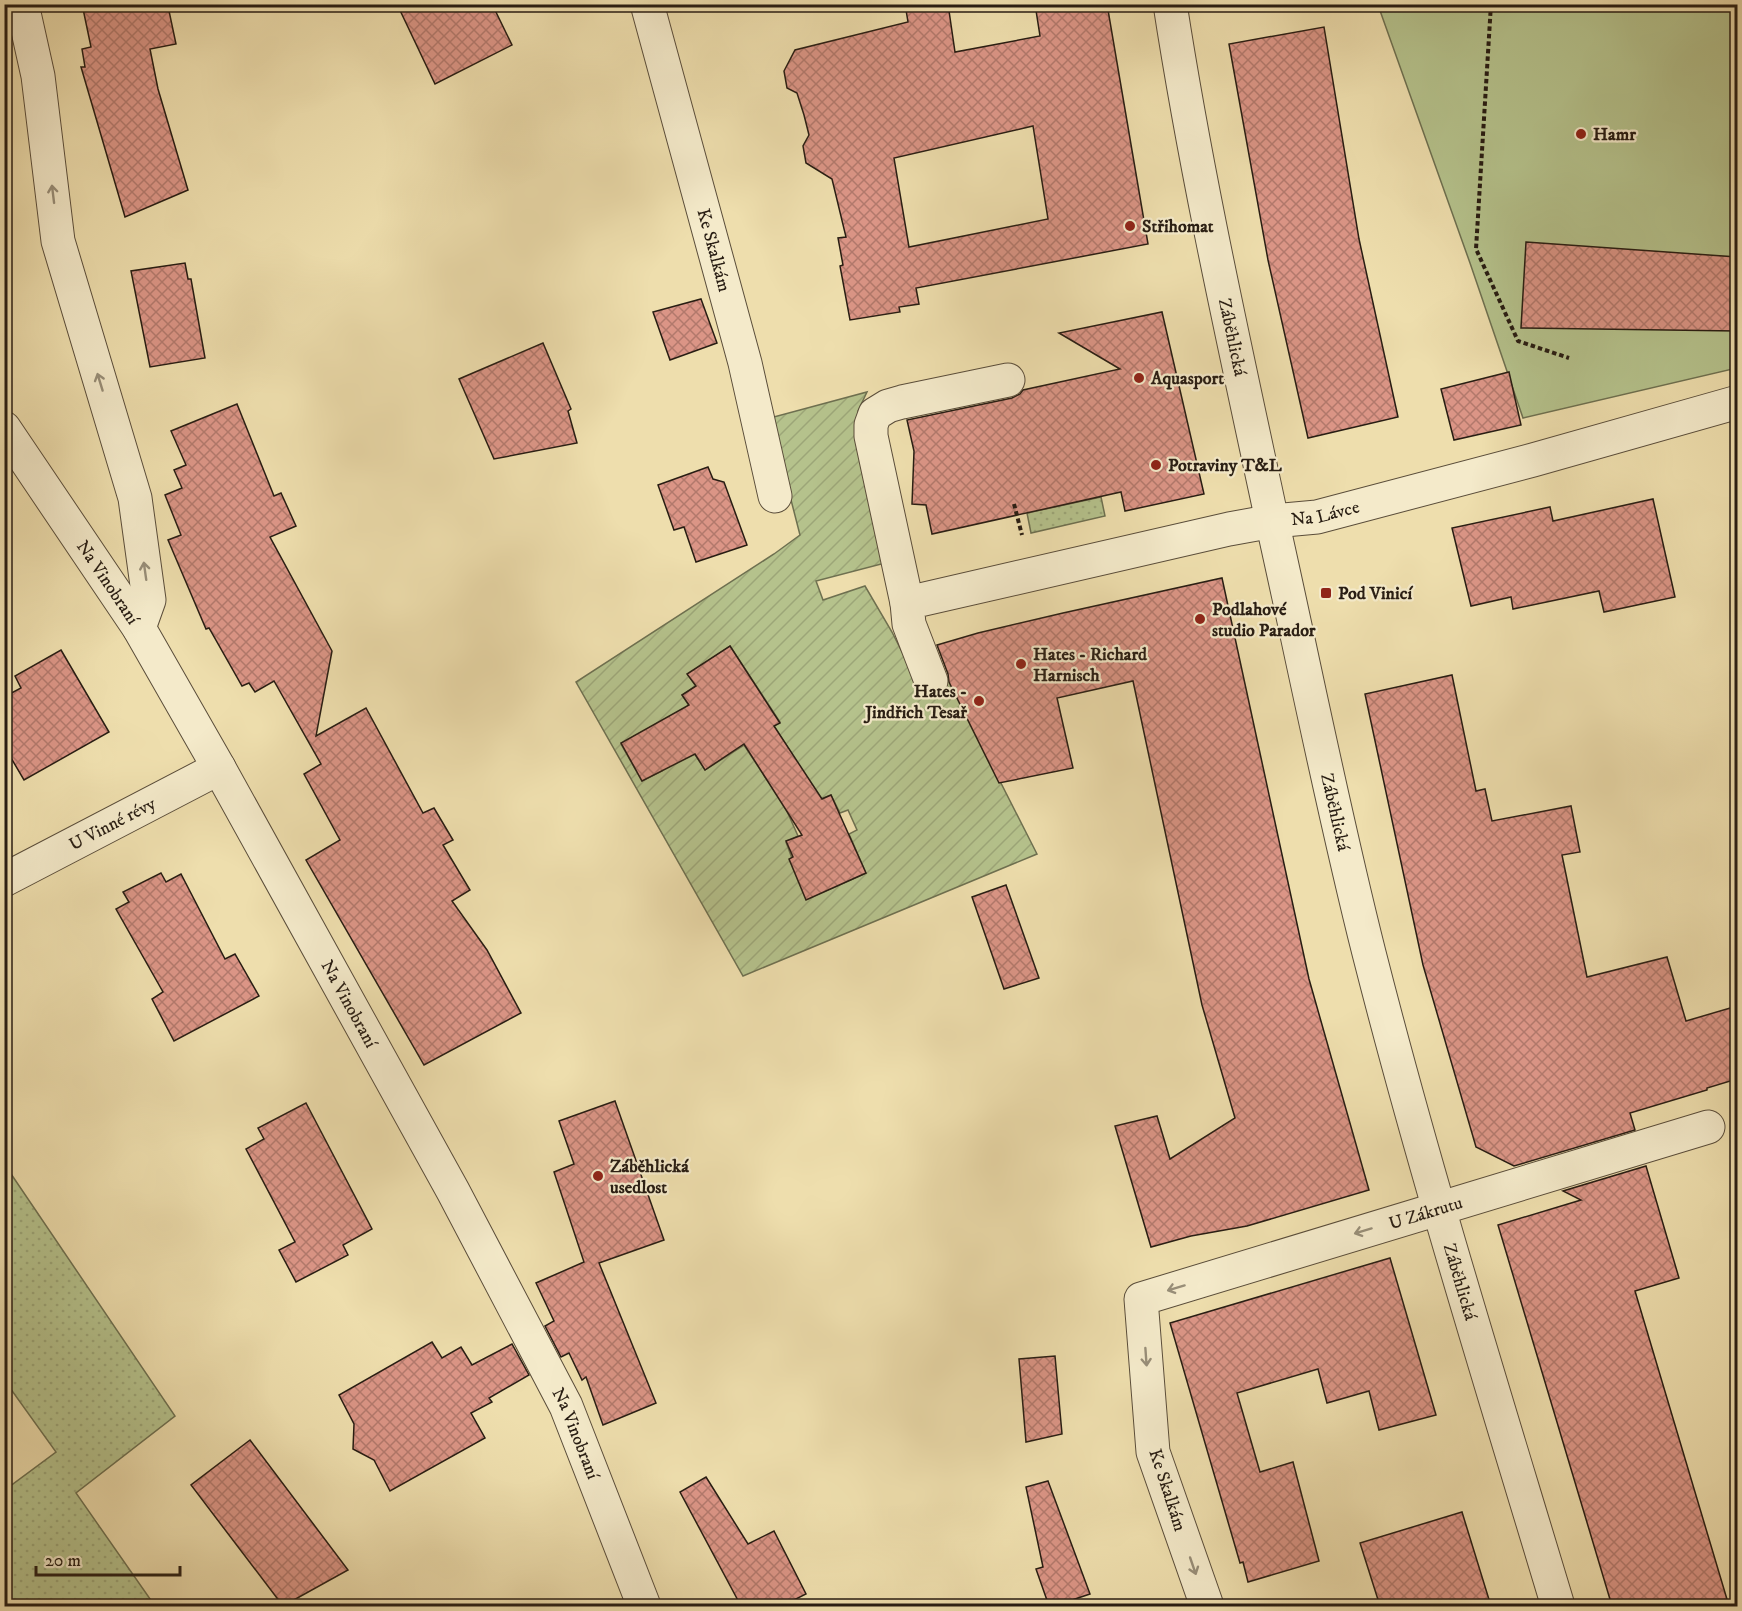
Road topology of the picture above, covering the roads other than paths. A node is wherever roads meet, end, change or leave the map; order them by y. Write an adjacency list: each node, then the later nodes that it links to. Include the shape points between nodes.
1 (22, 4): 10 (street, one-way to 1, via 149,600 135,498 58,241 38,76)
2 (647, 4): 7 (street, Ke Skalkám, via 745,363)
3 (1170, 4): 8 (street, Záběhlická)
4 (1008, 380): 9 (street, via 902,402 875,414 871,436)
5 (1737, 402): 8 (street, Na Lávce, via 1317,517)
6 (4, 428): 10 (street, Na Vinobraní)
7 (775, 496)
8 (1273, 521): 9 (street, Na Lávce); 15 (street, Záběhlická, via 1341,838)
9 (906, 603): 11 (street, via 909,624)
10 (139, 628): 12 (street, Na Vinobraní)
11 (931, 681)
12 (219, 768): 13 (street, U Vinné révy); 17 (street, Na Vinobraní, via 453,1191 566,1406)
13 (4, 880)
14 (1708, 1127): 15 (street, U Zákrutu)
15 (1439, 1208): 16 (street, U Zákrutu, one-way to 16); 19 (street, Záběhlická)
16 (1141, 1299): 18 (street, Ke Skalkám, one-way to 18, via 1153,1452)
17 (644, 1606)
18 (1207, 1606)
19 (1558, 1606)

